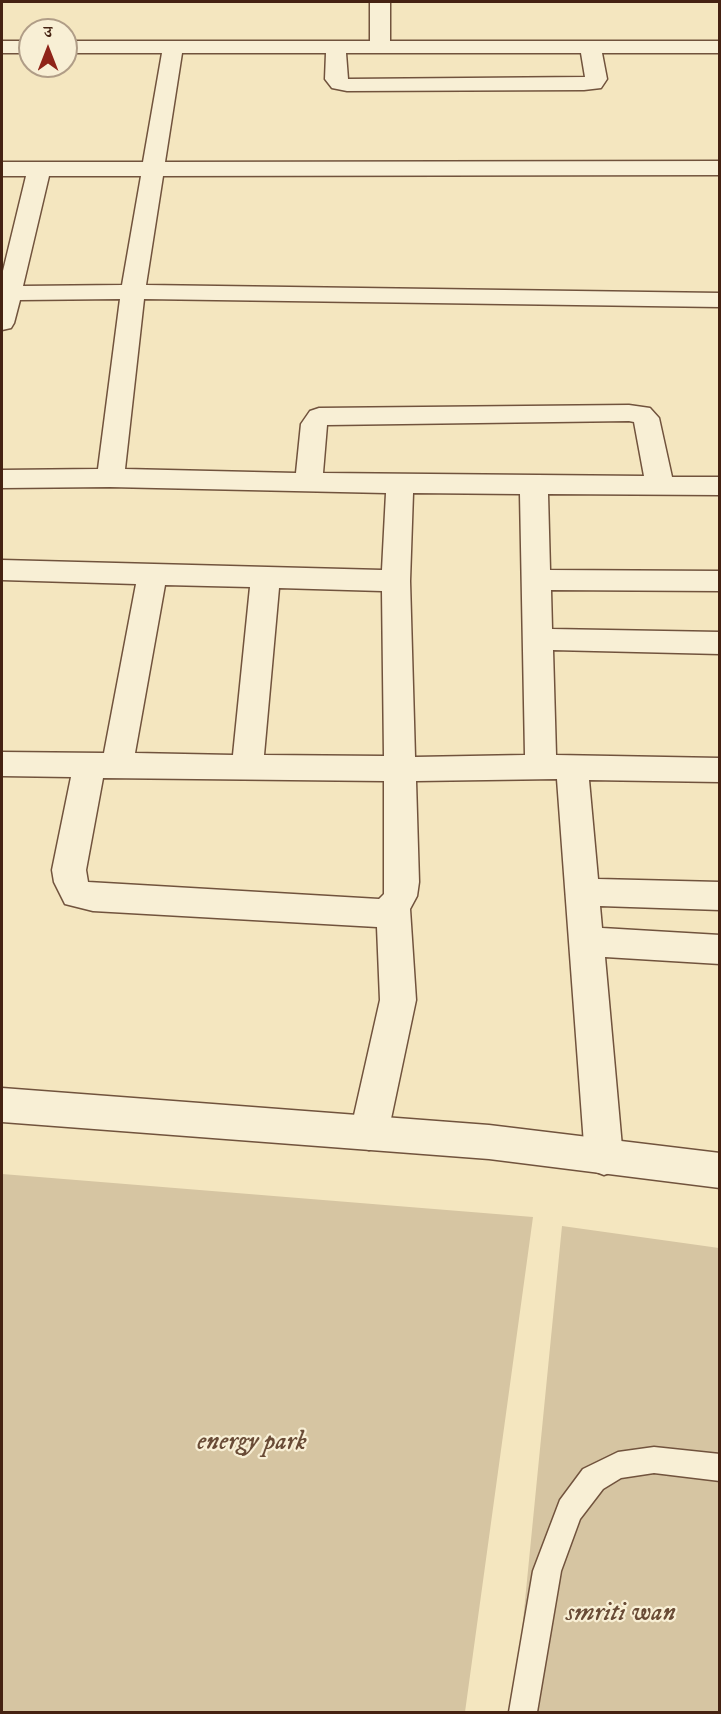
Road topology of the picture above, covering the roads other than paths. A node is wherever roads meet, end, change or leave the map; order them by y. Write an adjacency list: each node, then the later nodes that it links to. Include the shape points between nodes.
1 (380, 2): 9 (street)
2 (2, 47): 3 (street)
3 (18, 47)
4 (78, 47): 5 (street)
5 (173, 47): 6 (street); 13 (street)
6 (336, 47): 7 (street, via 336,80 348,85 585,84 596,79); 9 (street)
7 (590, 47): 8 (street); 9 (street)
8 (720, 47)
9 (380, 48)
10 (720, 168): 13 (street)
11 (2, 169): 12 (street)
12 (39, 169): 13 (street); 15 (street)
13 (151, 170): 14 (street)
14 (133, 292): 15 (street); 16 (street); 18 (street)
15 (5, 293): 17 (street)
16 (720, 300)
17 (2, 323)
18 (110, 478): 19 (street); 20 (street)
19 (2, 479)
20 (309, 482): 21 (street); 23 (street, via 314,424 319,417 629,413 646,418)
21 (400, 484): 22 (street); 29 (street)
22 (534, 485): 23 (street); 28 (street)
23 (660, 486): 24 (street)
24 (720, 486)
25 (2, 570): 26 (street)
26 (152, 575): 27 (street); 34 (street)
27 (266, 576): 29 (street); 36 (street)
28 (536, 580): 30 (street); 31 (street)
29 (396, 581): 37 (street)
30 (720, 581)
31 (537, 639): 32 (street); 35 (street)
32 (720, 643)
33 (2, 764): 34 (street)
34 (103, 766): 36 (street); 41 (street, via 69,870 77,894 380,913)
35 (556, 767): 37 (street); 38 (street); 39 (street)
36 (247, 768): 37 (street)
37 (401, 769): 41 (street, via 402,882)
38 (720, 770)
39 (582, 892): 40 (street); 42 (street)
40 (720, 896)
41 (393, 908): 45 (street, via 398,1000)
42 (586, 940): 43 (street); 46 (street)
43 (720, 950)
44 (2, 1105): 45 (street)
45 (369, 1133): 46 (street, via 489,1142)
46 (604, 1158): 47 (street)
47 (720, 1171)
48 (720, 1467): 49 (lane, via 654,1460 618,1464 593,1479 570,1510 547,1571)
49 (523, 1713)

